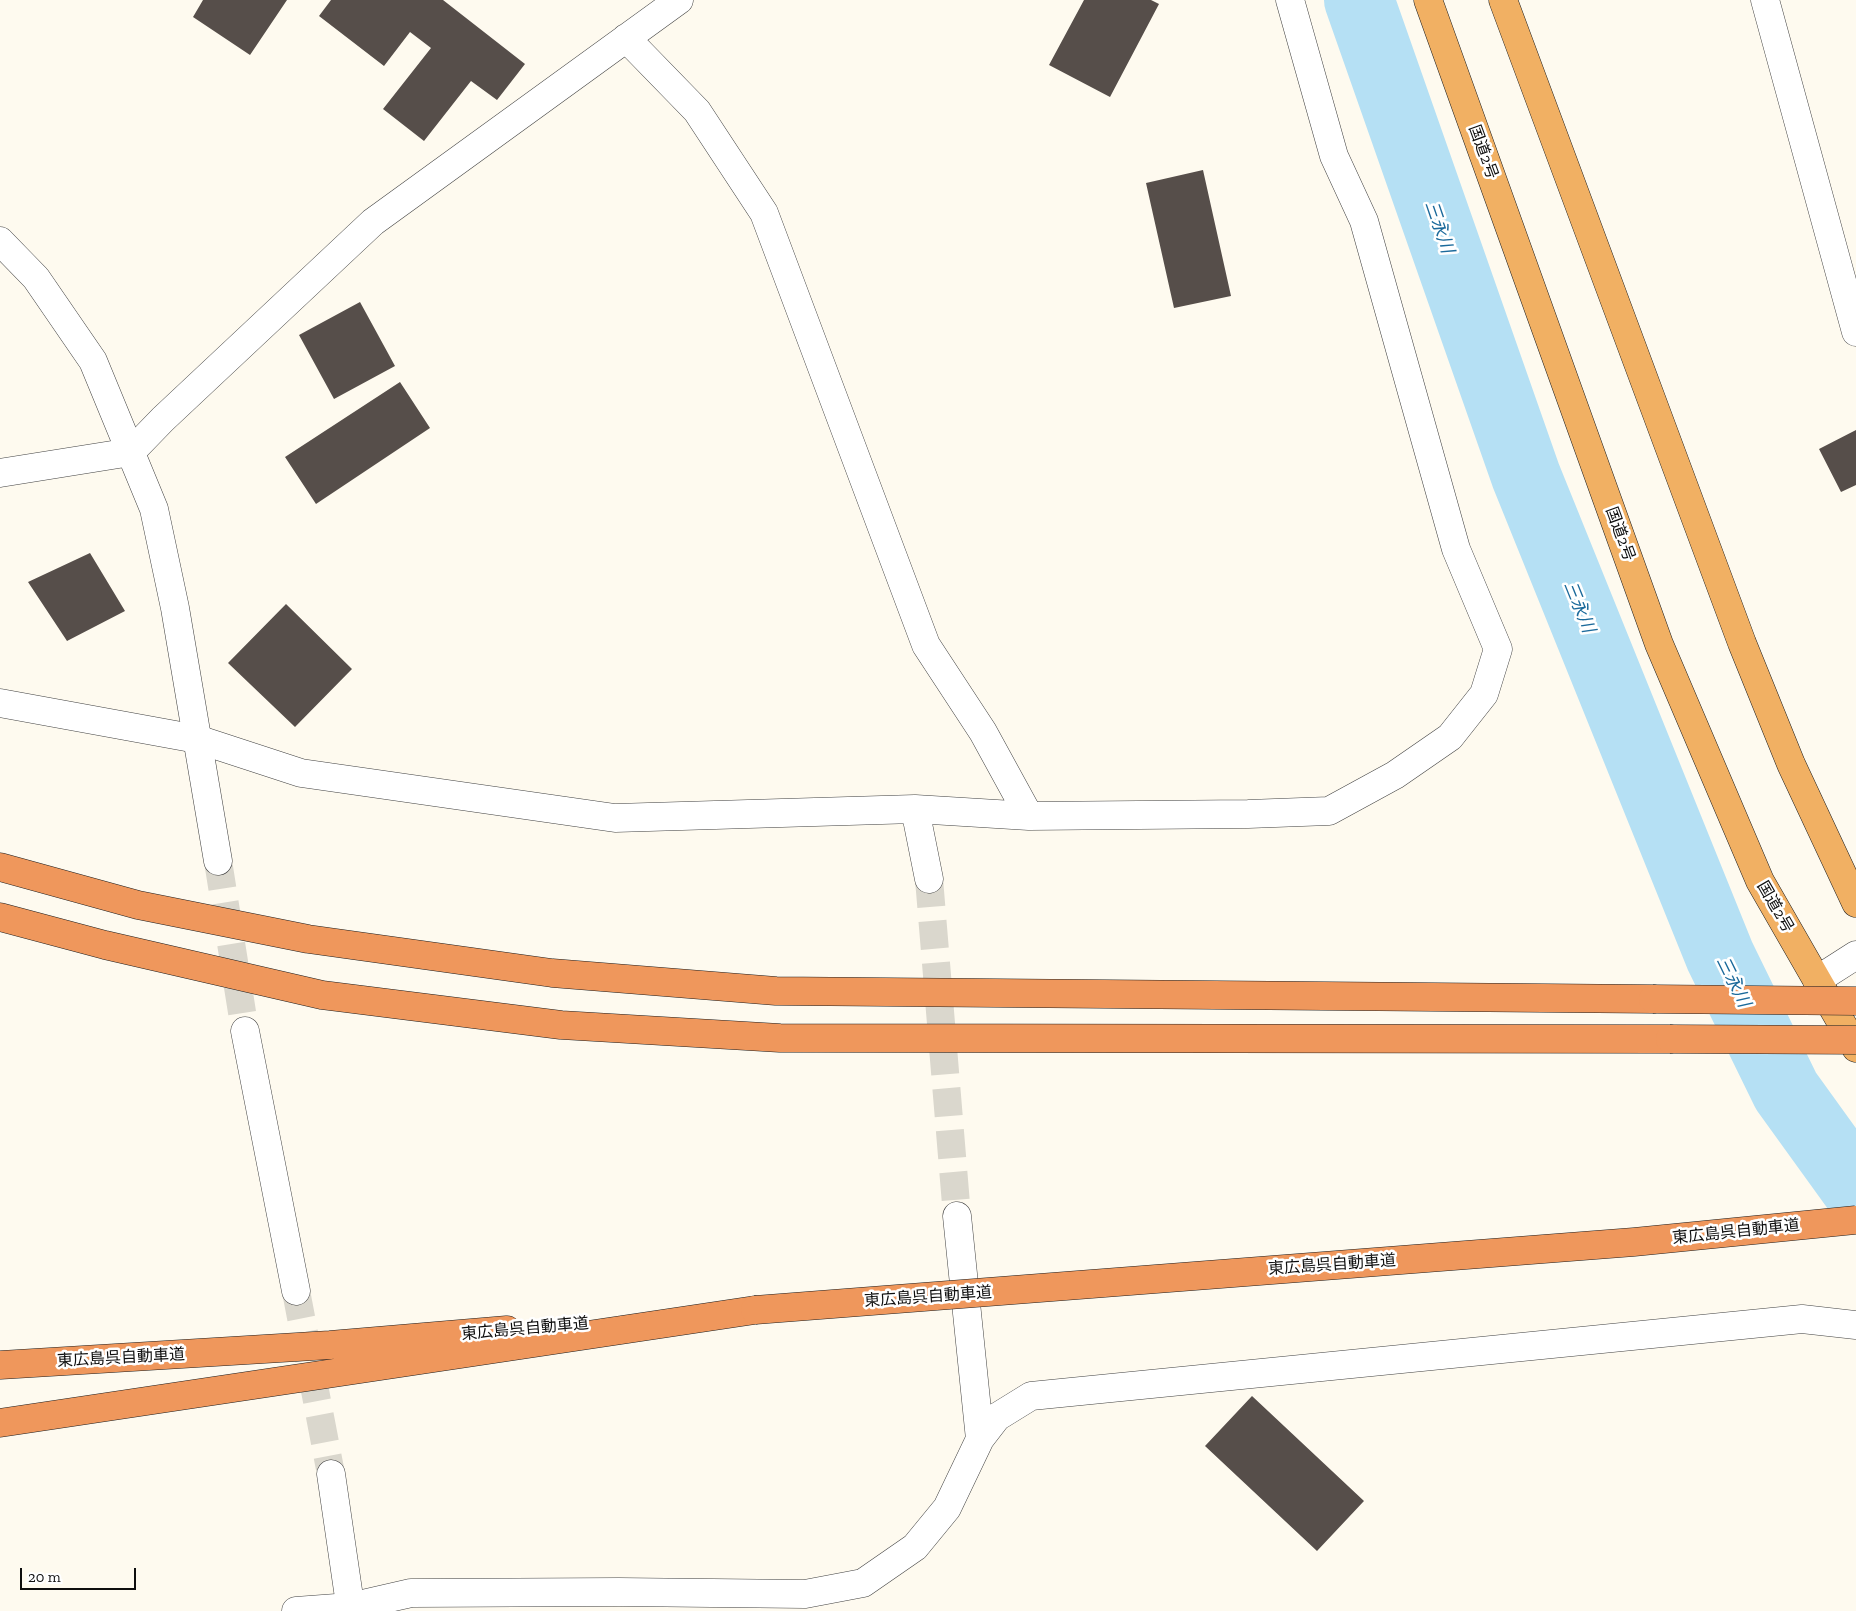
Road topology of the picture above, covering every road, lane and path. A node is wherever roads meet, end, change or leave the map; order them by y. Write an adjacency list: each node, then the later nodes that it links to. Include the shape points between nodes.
1 (679, 0): 6 (street)
2 (1290, 0): 14 (street, via 1334,156 1364,221 1456,549 1498,649 1484,694 1450,737 1396,775 1329,811)
3 (1428, 0): 23 (highway, 国道2号, via 1659,644 1760,881)
4 (1504, 0): 18 (highway, via 1742,643 1790,764)
5 (1765, 0): 8 (street)
6 (626, 38): 9 (street, via 373,222); 14 (street, via 698,111 764,214 926,645 983,732)
7 (0, 241): 9 (street, via 36,278 92,361)
8 (1856, 332)
9 (131, 452): 10 (street); 12 (street, via 154,509)
10 (0, 473)
11 (0, 703): 12 (street)
12 (197, 739): 13 (street, via 301,773 615,818); 15 (street)
13 (915, 809): 14 (street); 17 (street)
14 (1029, 816)
15 (218, 861)
16 (0, 866): 24 (highway, bridge, via 138,905 308,939 552,974 776,991)
17 (929, 879)
18 (1856, 902)
19 (0, 917): 21 (highway)
20 (0, 929): 21 (highway)
21 (105, 945): 26 (highway, bridge, via 322,995 561,1025 780,1038)
22 (1856, 955): 23 (street)
23 (1817, 980): 27 (highway, 国道2号)
24 (1856, 1001)
25 (245, 1031): 30 (street)
26 (1856, 1040)
27 (1856, 1048)
28 (957, 1216): 37 (street)
29 (1856, 1220): 31 (highway, 東広島呉自動車道, bridge, via 1634,1242)
30 (296, 1291)
31 (755, 1310): 34 (highway, 東広島呉自動車道); 36 (highway)
32 (1856, 1325): 37 (street, via 1802,1319 1032,1396 997,1416)
33 (0, 1349): 34 (highway)
34 (156, 1356): 35 (highway, 東広島呉自動車道)
35 (0, 1365)
36 (0, 1423)
37 (980, 1439): 39 (street, via 947,1508 915,1546 863,1583 805,1594)
38 (331, 1474): 40 (street)
39 (613, 1602): 40 (street, via 411,1593)
40 (351, 1609): 41 (street)
41 (296, 1611)

